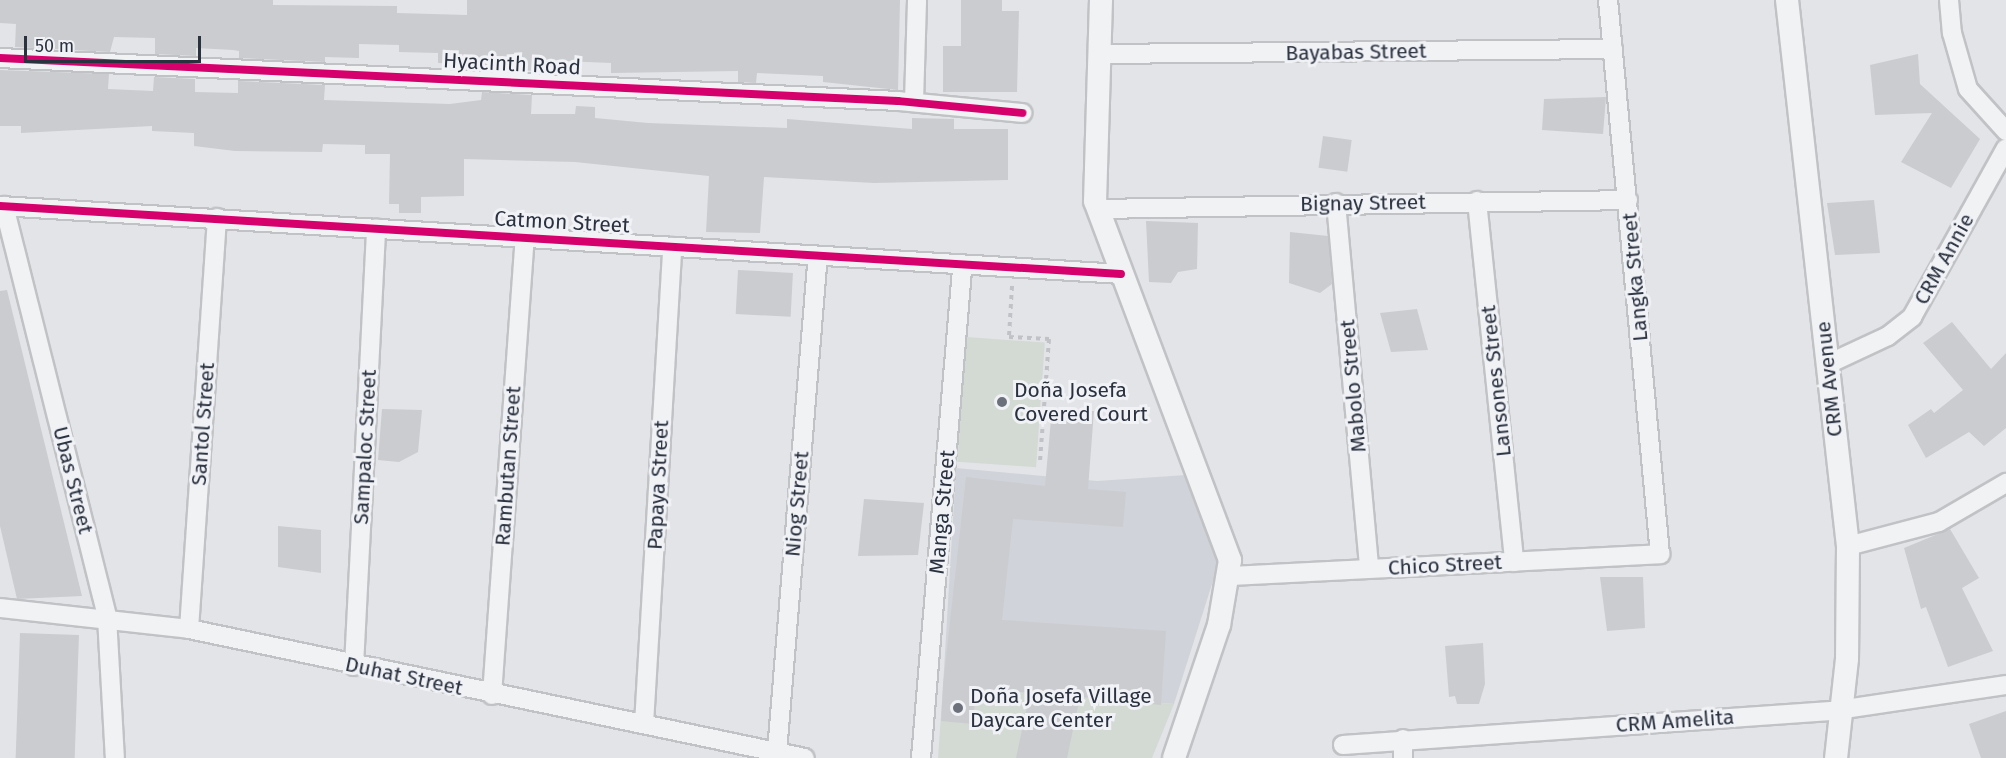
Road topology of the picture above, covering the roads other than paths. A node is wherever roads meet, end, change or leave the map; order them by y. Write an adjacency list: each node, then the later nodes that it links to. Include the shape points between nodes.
1 (917, 0): 9 (street)
2 (1101, 0): 7 (street)
3 (1608, 0): 6 (street, Langka Street)
4 (1787, 0): 25 (street, CRM Avenue)
5 (1949, 0): 11 (street, via 1952,33 1968,89)
6 (1613, 49): 7 (street, Bayabas Street); 13 (street, Langka Street)
7 (1100, 54): 17 (street)
8 (0, 58): 9 (street, Hyacinth Road)
9 (914, 102): 10 (street, Hyacinth Road)
10 (1022, 113)
11 (2006, 131)
12 (2006, 148): 25 (street, CRM Annie, via 1912,317 1861,351)
13 (1628, 200): 14 (street, Bignay Street); 28 (street, Langka Street)
14 (1477, 201): 15 (street, Bignay Street); 29 (street, Lansones Street)
15 (1336, 203): 17 (street, Bignay Street); 30 (street, Mabolo Street)
16 (2, 206): 18 (street, Catmon Street); 33 (street, Ubas Street)
17 (1098, 208): 24 (street)
18 (217, 218): 19 (street, Catmon Street); 34 (street, Santol Street)
19 (376, 229): 20 (street, Catmon Street); 35 (street, Sampaloc Street)
20 (525, 238): 21 (street, Catmon Street); 37 (street, Rambutan Street)
21 (672, 247): 22 (street, Catmon Street); 39 (street, Papaya Street)
22 (818, 256): 23 (street, Catmon Street); 42 (street, Niog Street)
23 (962, 265): 24 (street, Catmon Street); 45 (street, Manga Street)
24 (1121, 274): 31 (street, via 1224,531)
25 (1828, 364): 27 (street, CRM Avenue)
26 (2006, 483): 27 (street, via 1938,522)
27 (1848, 546): 38 (street, CRM Avenue, via 1847,658)
28 (1660, 554): 29 (street, Chico Street)
29 (1514, 562): 30 (street, Chico Street)
30 (1369, 569): 31 (street, Chico Street)
31 (1230, 576): 46 (street)
32 (0, 608): 33 (street, Duhat Street)
33 (107, 617): 34 (street, Duhat Street); 43 (street, Ubas Street)
34 (189, 629): 35 (street, Duhat Street)
35 (354, 666): 37 (street, Duhat Street)
36 (2006, 685): 38 (street, CRM Amelita)
37 (492, 695): 39 (street, Duhat Street)
38 (1838, 710): 40 (street, CRM Amelita); 48 (street, CRM Avenue)
39 (644, 724): 42 (street, Duhat Street)
40 (1403, 739): 41 (street, CRM Amelita); 47 (street)
41 (1343, 745)
42 (777, 752): 44 (street, Duhat Street)
43 (115, 758)
44 (805, 758)
45 (921, 758)
46 (1174, 758)
47 (1403, 758)
48 (1836, 758)

